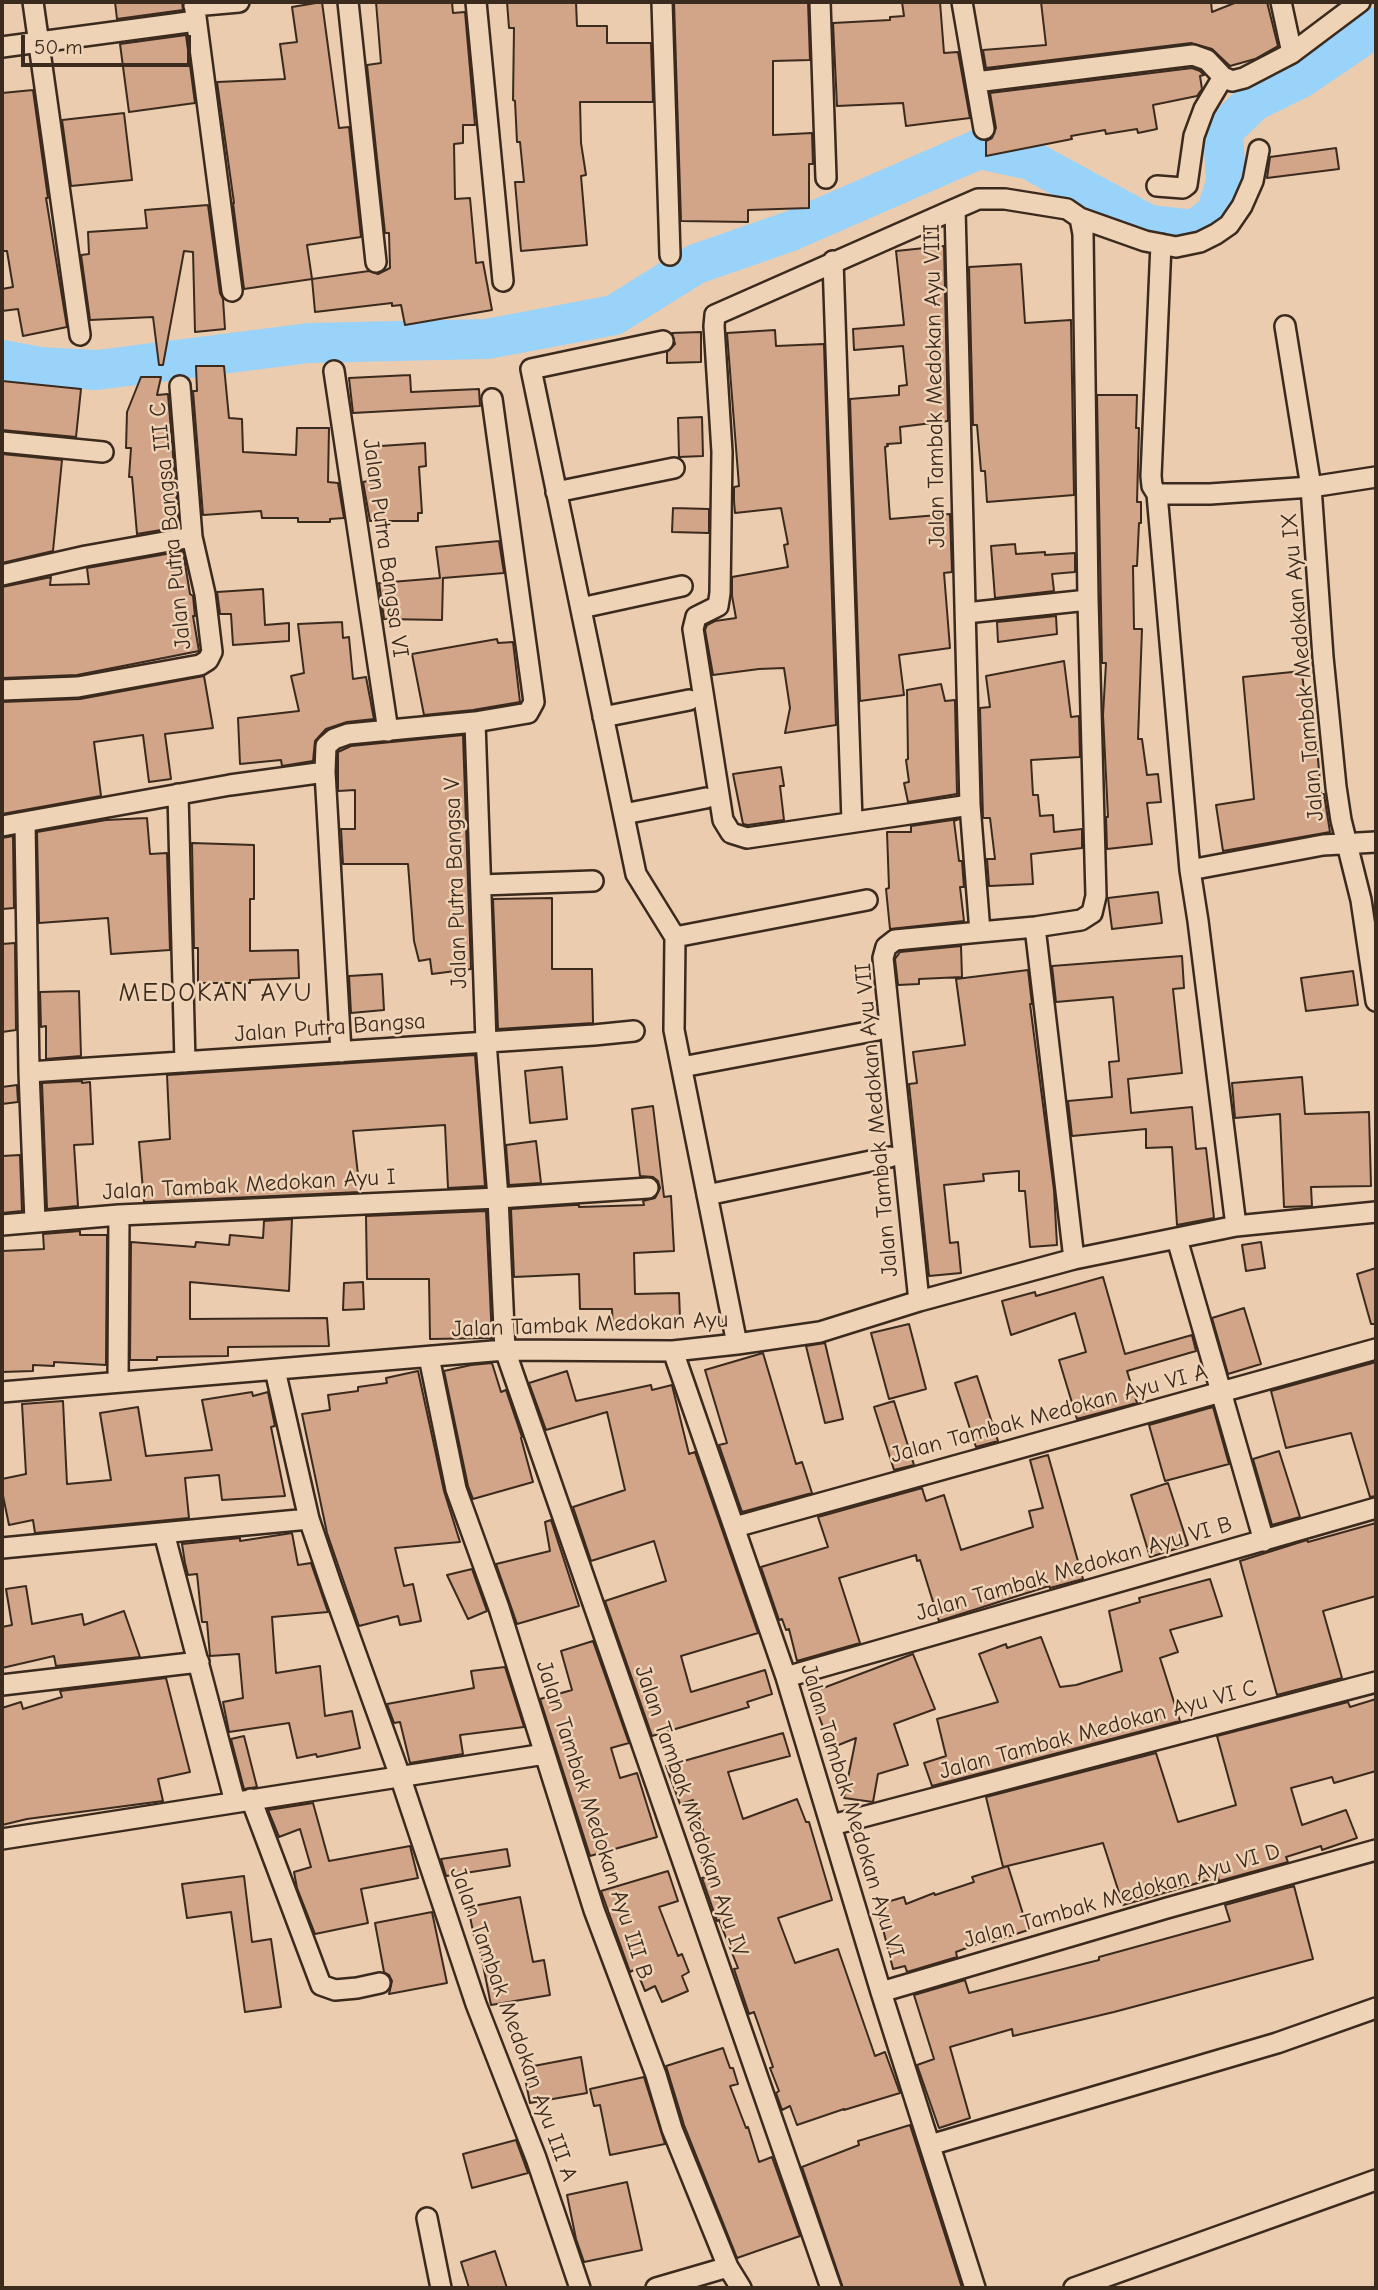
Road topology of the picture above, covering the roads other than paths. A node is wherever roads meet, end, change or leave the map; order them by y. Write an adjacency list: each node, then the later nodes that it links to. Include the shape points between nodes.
1 (33, 2): 11 (street)
2 (239, 2): 10 (street)
3 (348, 2): 25 (street)
4 (476, 2): 26 (street)
5 (662, 2): 23 (street)
6 (820, 2): 18 (street)
7 (962, 2): 15 (street)
8 (1281, 2): 13 (street)
9 (1360, 2): 13 (street)
10 (195, 10): 11 (street); 27 (street)
11 (38, 43): 12 (street); 29 (street)
12 (2, 47)
13 (1292, 52): 14 (street, via 1244,78 1231,81)
14 (1223, 77): 15 (street, via 1207,60 1193,55); 19 (street, via 1194,136 1187,185)
15 (976, 82): 16 (street)
16 (984, 130)
17 (1259, 150): 22 (street, Jalan Tambak Medokan Ayu VIII, via 1248,195 1228,225 1200,242 1176,247)
18 (826, 178)
19 (1157, 186)
20 (956, 209): 21 (street, Jalan Tambak Medokan Ayu VIII, via 978,199 1005,199 1067,209); 24 (street); 46 (street, Jalan Tambak Medokan Ayu VIII)
21 (1080, 218): 22 (street, Jalan Tambak Medokan Ayu VIII); 44 (street)
22 (1161, 244): 40 (street, via 1151,476)
23 (670, 255)
24 (833, 261): 57 (street); 57 (street, via 715,315 722,452 720,593 718,606 696,617 693,629 723,820 731,833 747,838)
25 (376, 262)
26 (503, 281)
27 (232, 291)
28 (1285, 326): 38 (street, Jalan Tambak Medokan Ayu IX)
29 (80, 335)
30 (663, 341): 39 (street, via 531,369)
31 (334, 371): 51 (street, Jalan Putra Bangsa VI)
32 (180, 386): 41 (street, Jalan Putra Bangsa III C)
33 (492, 399): 50 (street, via 534,702 528,713)
34 (2, 442): 35 (street)
35 (103, 452)
36 (674, 468): 39 (street)
37 (1376, 477): 38 (street)
38 (1311, 487): 40 (street); 61 (street, Jalan Tambak Medokan Ayu IX, via 1336,787)
39 (556, 492): 45 (street)
40 (1157, 494): 62 (street)
41 (191, 537): 42 (street); 47 (street, Jalan Putra Bangsa III C, via 205,594 212,652 208,660 78,687)
42 (2, 575)
43 (682, 586): 45 (street)
44 (1088, 600): 46 (street); 66 (street, via 1096,896 1092,914 1081,920)
45 (581, 608): 49 (street)
46 (966, 613): 55 (street, Jalan Tambak Medokan Ayu VIII)
47 (2, 690)
48 (689, 699): 49 (street)
49 (603, 717): 56 (street)
50 (475, 722): 51 (street); 64 (street, Jalan Putra Bangsa V)
51 (388, 731): 52 (street, via 334,739 326,746)
52 (325, 772): 53 (street); 73 (street)
53 (178, 794): 58 (street); 74 (street)
54 (706, 798): 56 (street)
55 (971, 805): 57 (street); 67 (street, Jalan Tambak Medokan Ayu VIII)
56 (624, 814): 68 (street, via 636,874)
57 (852, 821)
58 (25, 822): 59 (street); 76 (street)
59 (2, 827)
60 (1376, 842): 61 (street)
61 (1347, 844): 62 (street); 69 (street, Jalan Tambak Medokan Ayu IX, via 1361,900)
62 (1190, 870): 85 (street)
63 (593, 881): 64 (street)
64 (481, 885): 72 (street, Jalan Putra Bangsa V)
65 (867, 900): 68 (street)
66 (1035, 928): 67 (street); 87 (street)
67 (980, 932): 88 (street, Jalan Tambak Medokan Ayu VII, via 895,940 886,947 883,958)
68 (675, 937): 75 (street, via 674,1030)
69 (1376, 1001)
70 (878, 1030): 75 (street)
71 (634, 1031): 72 (street, Jalan Putra Bangsa)
72 (486, 1042): 73 (street, Jalan Putra Bangsa); 80 (street, Jalan Putra Bangsa V)
73 (341, 1052): 74 (street, Jalan Putra Bangsa)
74 (185, 1062): 76 (street, Jalan Putra Bangsa)
75 (682, 1067): 79 (street)
76 (29, 1072): 83 (street)
77 (890, 1157): 79 (street)
78 (648, 1188): 80 (street, Jalan Tambak Medokan Ayu I)
79 (707, 1195): 89 (street)
80 (498, 1198): 82 (street, Jalan Tambak Medokan Ayu I); 91 (street, Jalan Tambak Medokan Ayu IV)
81 (1376, 1212): 85 (street, Jalan Tambak Medokan Ayu)
82 (119, 1215): 83 (street, Jalan Tambak Medokan Ayu I); 95 (street)
83 (35, 1221): 84 (street, Jalan Tambak Medokan Ayu I)
84 (2, 1225)
85 (1236, 1226): 86 (street, Jalan Tambak Medokan Ayu)
86 (1177, 1239): 87 (street, Jalan Tambak Medokan Ayu); 97 (street)
87 (1074, 1259): 88 (street, Jalan Tambak Medokan Ayu)
88 (919, 1301): 89 (street, Jalan Tambak Medokan Ayu, via 820,1332)
89 (737, 1344): 92 (street, Jalan Tambak Medokan Ayu)
90 (1376, 1349): 97 (street, Jalan Tambak Medokan Ayu VI A)
91 (505, 1350): 92 (street, Jalan Tambak Medokan Ayu); 93 (street, Jalan Tambak Medokan Ayu); 125 (street, Jalan Tambak Medokan Ayu IV)
92 (673, 1351): 100 (street, Jalan Tambak Medokan Ayu VI)
93 (429, 1357): 94 (street, Jalan Tambak Medokan Ayu); 108 (street, Jalan Tambak Medokan Ayu III B, via 456,1489)
94 (275, 1370): 95 (street, Jalan Tambak Medokan Ayu); 99 (street, Jalan Tambak Medokan Ayu III A)
95 (118, 1382): 96 (street, Jalan Tambak Medokan Ayu)
96 (2, 1392)
97 (1222, 1392): 100 (street, Jalan Tambak Medokan Ayu VI A); 102 (street)
98 (1376, 1508): 102 (street, Jalan Tambak Medokan Ayu VI B)
99 (309, 1519): 101 (street); 109 (street, Jalan Tambak Medokan Ayu III A)
100 (735, 1527): 105 (street, Jalan Tambak Medokan Ayu VI)
101 (164, 1533): 103 (street); 104 (street)
102 (1264, 1541): 105 (street, Jalan Tambak Medokan Ayu VI B)
103 (2, 1548)
104 (199, 1662): 107 (street); 110 (street)
105 (786, 1677): 111 (street, Jalan Tambak Medokan Ayu VI)
106 (1376, 1682): 111 (street, Jalan Tambak Medokan Ayu VI C)
107 (2, 1685)
108 (545, 1754): 109 (street); 120 (street, Jalan Tambak Medokan Ayu III B, via 594,1910 672,2129)
109 (400, 1776): 110 (street); 122 (street, Jalan Tambak Medokan Ayu III A, via 476,2004)
110 (243, 1801): 112 (street); 114 (street, via 321,1985 335,1990)
111 (832, 1825): 115 (street, Jalan Tambak Medokan Ayu VI)
112 (2, 1839)
113 (1376, 1850): 115 (street, Jalan Tambak Medokan Ayu VI D)
114 (380, 1983)
115 (881, 1992): 117 (street, Jalan Tambak Medokan Ayu VI)
116 (1376, 2008): 117 (street, via 1277,2043)
117 (930, 2144): 126 (street, Jalan Tambak Medokan Ayu VI)
118 (1376, 2180): 127 (street)
119 (427, 2218): 121 (street)
120 (728, 2267): 123 (street); 124 (street, Jalan Tambak Medokan Ayu III B)
121 (441, 2288)
122 (580, 2288)
123 (656, 2288)
124 (741, 2288)
125 (831, 2288)
126 (975, 2288)
127 (1074, 2288)

